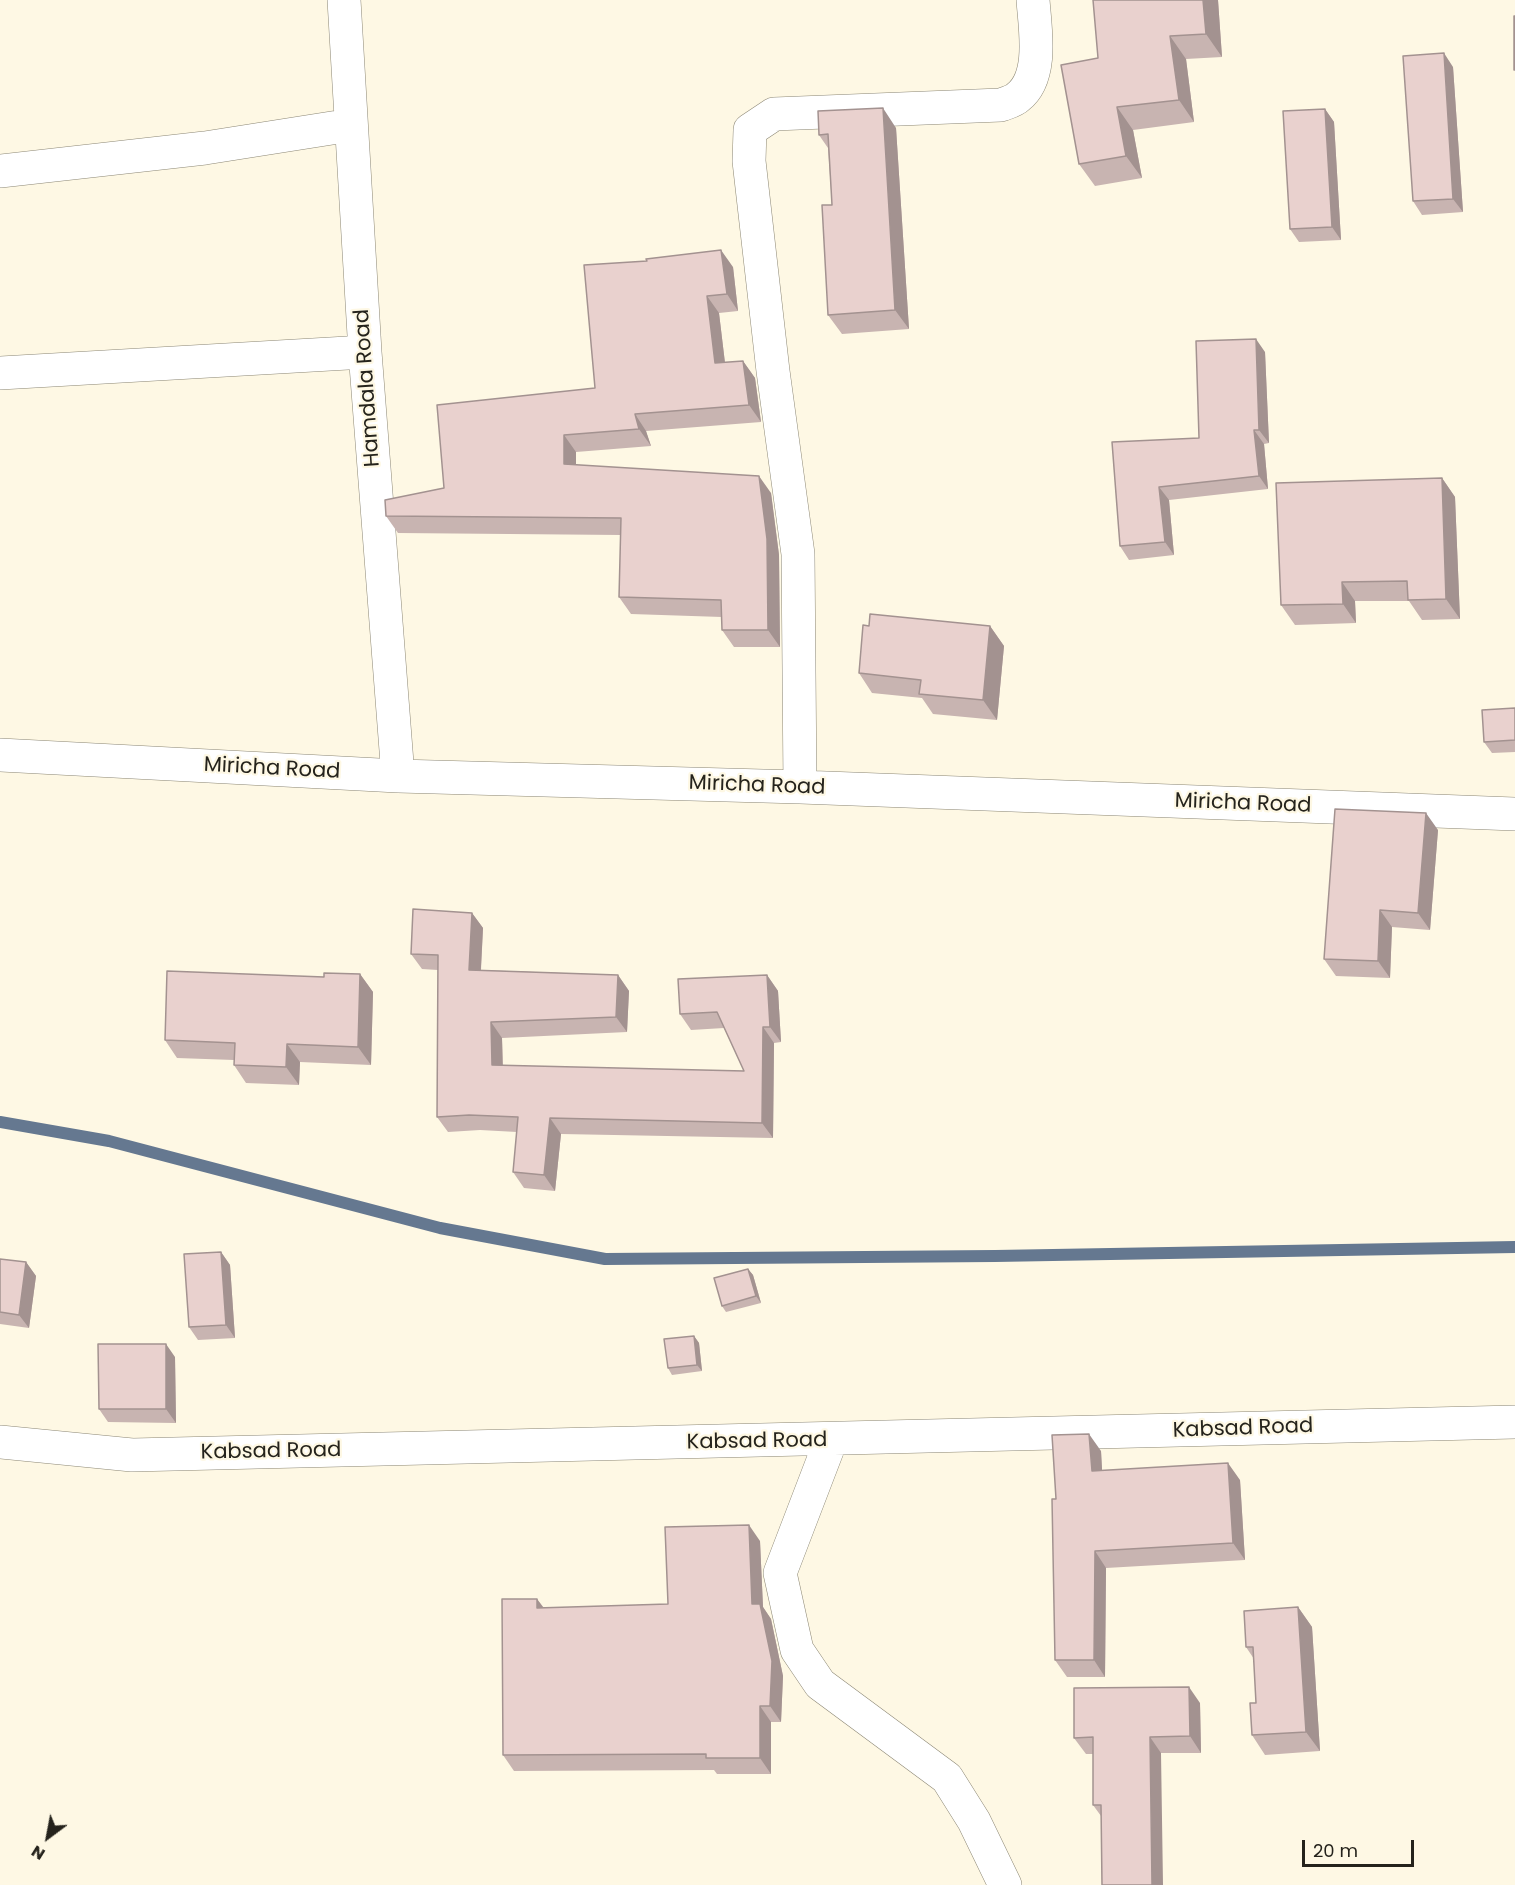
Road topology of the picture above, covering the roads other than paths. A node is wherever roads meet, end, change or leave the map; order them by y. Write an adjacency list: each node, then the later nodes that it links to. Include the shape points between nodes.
1 (344, 0): 3 (street, Hamdala Road)
2 (1034, 0): 9 (street, via 1035,57 1030,81 1018,98 1000,105 774,114 750,130 749,161 798,554)
3 (351, 125): 4 (street, via 205,148); 5 (street, Hamdala Road)
4 (0, 171)
5 (365, 352): 6 (street); 8 (street, Hamdala Road)
6 (0, 373)
7 (0, 755): 8 (street, Miricha Road)
8 (398, 776): 9 (street, Miricha Road)
9 (800, 787): 10 (street, Miricha Road)
10 (1515, 814)
11 (1515, 1422): 12 (street, Kabsad Road)
12 (831, 1440): 13 (street, Kabsad Road, via 132,1455); 14 (street, via 780,1573 797,1650 820,1684 947,1778 974,1821)
13 (0, 1442)
14 (1005, 1885)

